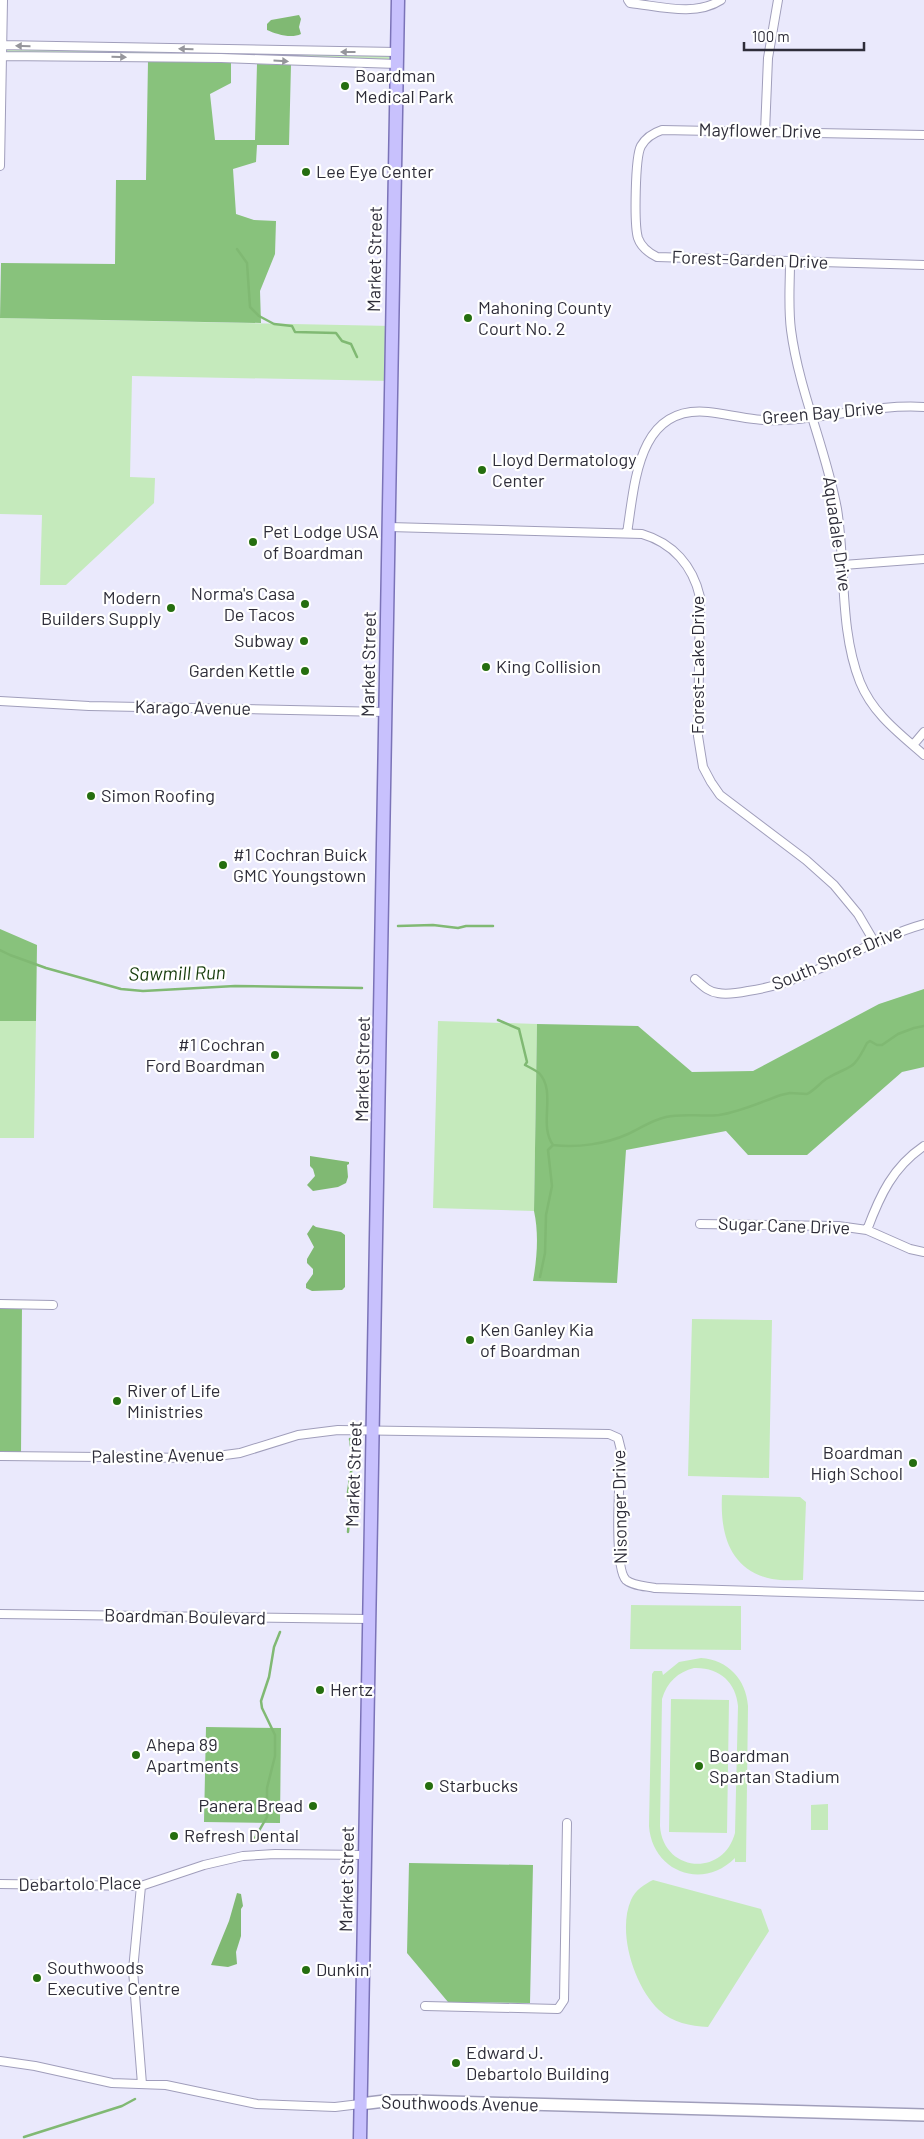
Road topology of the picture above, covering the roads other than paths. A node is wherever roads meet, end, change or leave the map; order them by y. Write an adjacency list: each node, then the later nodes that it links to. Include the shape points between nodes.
1 (2, 0): 6 (street)
2 (398, 0): 14 (main road, Market Street)
3 (628, 0): 4 (street, via 630,3 690,9 712,6)
4 (720, 0)
5 (778, 0): 17 (street, via 768,58)
6 (1, 45): 7 (street, one-way to 6); 11 (street)
7 (95, 47): 8 (street, one-way to 7); 12 (street)
8 (221, 49): 9 (street); 13 (street)
9 (251, 50): 10 (street); 15 (street)
10 (315, 52): 14 (street, one-way to 10); 16 (street)
11 (1, 56): 12 (street); 19 (street)
12 (95, 56): 13 (street, one-way to 13)
13 (221, 58): 15 (street)
14 (397, 58): 16 (street); 25 (main road, Market Street)
15 (251, 59): 16 (street, one-way to 16)
16 (315, 63)
17 (765, 132): 18 (street, Mayflower Drive); 20 (street, Mayflower Drive, via 655,132 639,151)
18 (924, 135)
19 (0, 166)
20 (637, 184): 21 (street, Forest-Garden Drive, via 638,237 653,255)
21 (790, 262): 22 (street, Forest-Garden Drive); 24 (street, Aquadale Drive, via 791,330)
22 (924, 265)
23 (924, 407): 24 (street, Green Bay Drive, via 880,408)
24 (812, 417): 26 (street, Green Bay Drive, via 762,420 700,412 669,421 652,435 641,453); 28 (street, Aquadale Drive, via 832,488)
25 (389, 527): 26 (street, Forest-Lake Drive); 30 (main road, Market Street)
26 (627, 533): 35 (street, Forest-Lake Drive, via 642,534 664,543 687,565 697,586 700,608 698,736 701,757 711,782 724,799 834,885 858,914)
27 (924, 560): 28 (street)
28 (843, 565): 32 (street, Aquadale Drive, via 851,648 860,681 881,717)
29 (0, 701): 30 (street, Karago Avenue)
30 (386, 712): 43 (main road, Market Street)
31 (924, 732): 32 (street)
32 (913, 745): 33 (street, Aquadale Drive)
33 (924, 755)
34 (924, 924): 35 (street, South Shore Drive)
35 (875, 944): 36 (street, South Shore Drive, via 799,978 760,990 716,993)
36 (695, 979)
37 (924, 1146): 39 (street, via 902,1164 888,1182)
38 (700, 1224): 39 (street, Sugar Cane Drive, via 838,1226)
39 (867, 1230): 40 (street, Sugar Cane Drive)
40 (924, 1252)
41 (0, 1304): 42 (street)
42 (53, 1304)
43 (373, 1430): 44 (street, Palestine Avenue, via 309,1432 240,1453 202,1458); 45 (street, Nisonger Drive, via 598,1433 618,1438 621,1450 618,1556 625,1579 638,1585); 47 (main road, Market Street)
44 (0, 1456)
45 (924, 1596)
46 (0, 1614): 47 (street, Boardman Boulevard)
47 (369, 1620): 49 (main road, Market Street)
48 (567, 1823): 52 (street, via 564,2000 558,2009)
49 (365, 1855): 51 (street, Debartolo Place, via 243,1856); 55 (main road, Market Street)
50 (0, 1884): 51 (street, Debartolo Place)
51 (141, 1886): 54 (street, via 133,1970)
52 (425, 2006)
53 (0, 2061): 54 (street, Southwoods Avenue, via 112,2083)
54 (142, 2084): 55 (street, Southwoods Avenue, via 166,2085 257,2104)
55 (360, 2104): 56 (street, Southwoods Avenue, via 414,2101); 57 (main road, Market Street)
56 (924, 2115)
57 (360, 2139)

